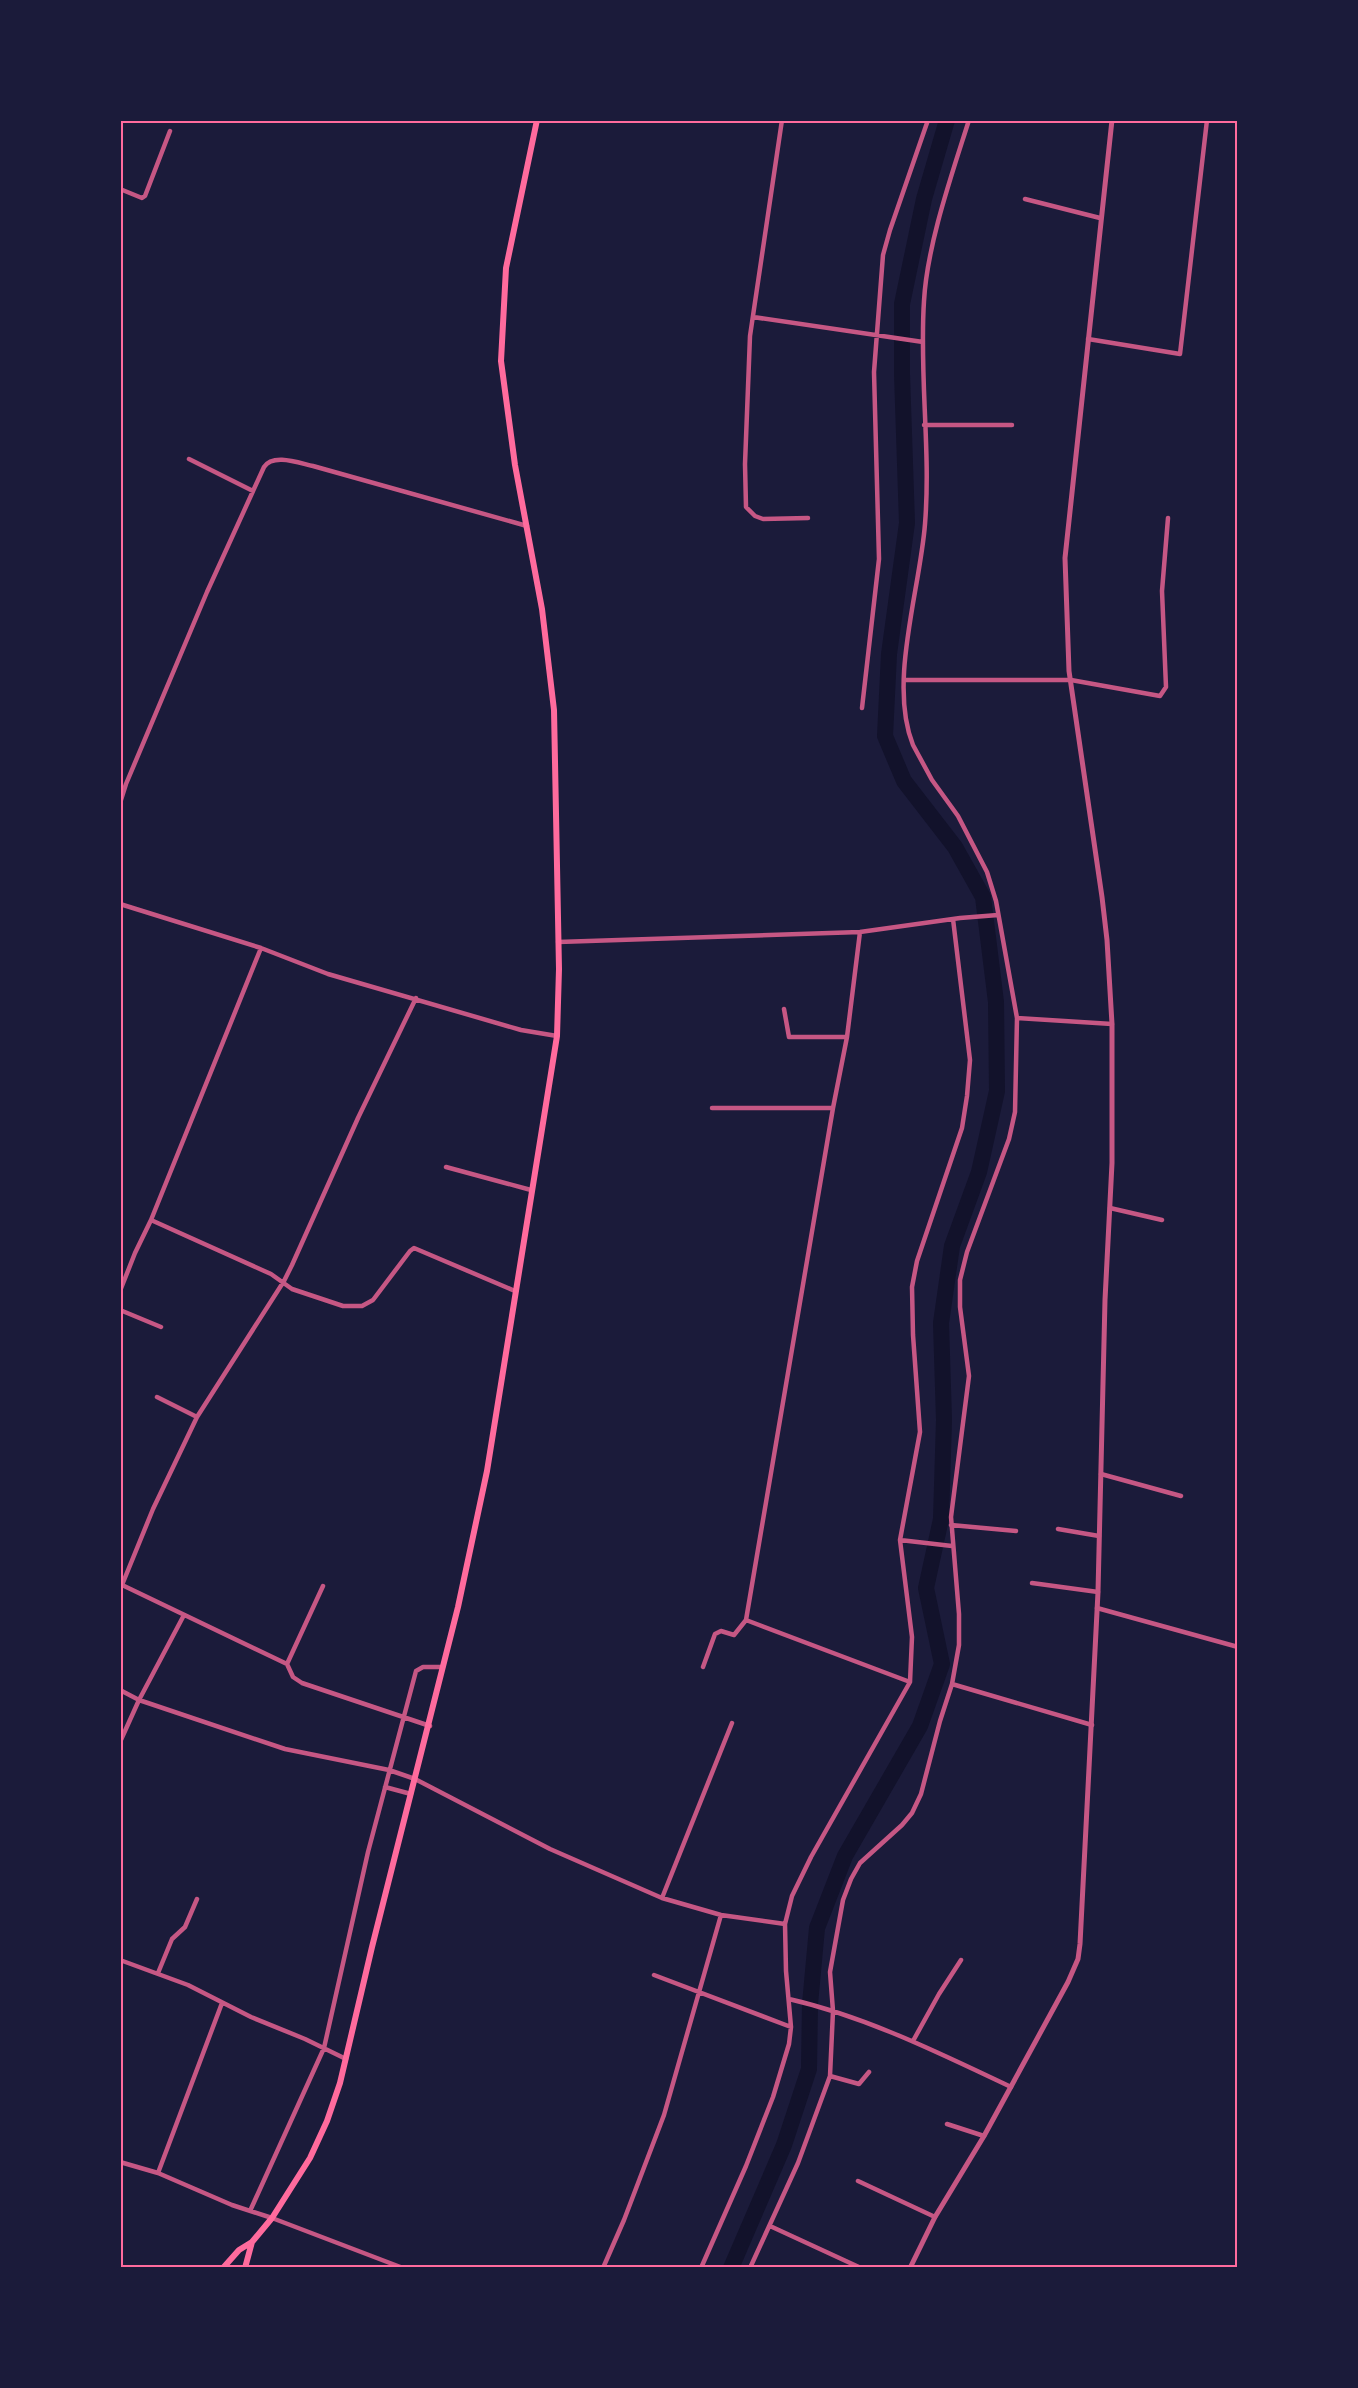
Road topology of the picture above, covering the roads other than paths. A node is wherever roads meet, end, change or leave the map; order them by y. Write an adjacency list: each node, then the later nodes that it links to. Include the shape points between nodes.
1 (537, 120): 21 (main road, via 506,268 501,361 506,413)
2 (782, 120): 11 (street)
3 (928, 120): 12 (street, via 885,246)
4 (969, 120): 14 (street, via 930,260)
5 (1112, 120): 10 (street)
6 (1207, 120): 13 (street, via 1180,354)
7 (170, 131): 8 (street, via 144,198)
8 (120, 189)
9 (1025, 199): 10 (street)
10 (1100, 218): 13 (street)
11 (753, 317): 12 (street); 19 (street, via 745,464 747,507 762,519)
12 (877, 336): 14 (street); 24 (street, via 874,421 879,559)
13 (1088, 339): 23 (street, via 1065,558)
14 (923, 342): 15 (street)
15 (924, 425): 16 (street); 22 (street, via 925,522)
16 (1012, 425)
17 (189, 459): 18 (street)
18 (253, 491): 21 (street, via 266,464 277,459); 25 (street)
19 (808, 518)
20 (1168, 518): 23 (street, via 1162,591 1165,692 1159,696)
21 (527, 526): 30 (main road, via 548,646 554,710)
22 (905, 680): 23 (street); 27 (street, via 910,740 974,845 987,872)
23 (1071, 680): 35 (street, via 1104,918)
24 (861, 708)
25 (120, 803)
26 (120, 904): 31 (street)
27 (998, 915): 28 (street); 34 (street)
28 (953, 919): 29 (street); 58 (street, via 970,1048 967,1096 955,1153 913,1280 920,1432)
29 (860, 932): 30 (street); 37 (street)
30 (558, 942): 36 (main road)
31 (261, 948): 32 (street, via 328,974); 43 (street)
32 (416, 998): 36 (street, via 521,1030); 45 (street)
33 (784, 1009): 37 (street, via 789,1037)
34 (1017, 1018): 35 (street); 54 (street, via 1015,1112 960,1280 969,1376)
35 (1112, 1024): 42 (street)
36 (557, 1036): 41 (main road)
37 (847, 1037): 39 (street)
38 (712, 1108): 39 (street)
39 (833, 1108): 66 (street)
40 (446, 1167): 41 (street)
41 (531, 1190): 47 (main road)
42 (1110, 1208): 44 (street); 52 (street)
43 (151, 1220): 45 (street); 46 (street)
44 (1162, 1220)
45 (284, 1281): 47 (street, via 316,1298 343,1306 362,1306 377,1297 414,1248); 51 (street)
46 (120, 1291)
47 (514, 1291): 69 (main road, via 487,1472)
48 (120, 1310): 49 (street)
49 (161, 1327)
50 (157, 1397): 51 (street)
51 (197, 1417): 61 (street)
52 (1101, 1474): 53 (street); 57 (street)
53 (1181, 1496)
54 (951, 1525): 56 (street); 59 (street)
55 (1058, 1529): 57 (street)
56 (1016, 1531)
57 (1099, 1536): 63 (street)
58 (900, 1540): 59 (street); 71 (street, via 912,1637)
59 (952, 1546): 72 (street, via 960,1632)
60 (1032, 1583): 63 (street)
61 (121, 1585): 65 (street)
62 (323, 1586): 68 (street)
63 (1098, 1592): 64 (street)
64 (1097, 1608): 67 (street); 77 (street)
65 (184, 1615): 68 (street); 74 (street)
66 (747, 1620): 70 (street, via 734,1635 720,1631 715,1634); 71 (street)
67 (1238, 1647)
68 (287, 1664): 75 (street, via 293,1677 302,1683)
69 (443, 1667): 75 (street, via 416,1671); 78 (main road)
70 (703, 1667)
71 (910, 1682): 87 (street, via 811,1857 796,1887)
72 (952, 1684): 77 (street); 95 (street, via 916,1805 902,1825 865,1857 843,1900 830,1972)
73 (120, 1690): 74 (street)
74 (139, 1700): 79 (street); 80 (street, via 285,1749)
75 (404, 1716): 78 (street); 80 (street)
76 (732, 1723): 84 (street)
77 (1092, 1725): 102 (street, via 1078,1959)
78 (430, 1726): 81 (main road)
79 (120, 1742)
80 (389, 1770): 81 (street); 82 (street)
81 (415, 1779): 83 (main road); 84 (street, via 550,1849)
82 (385, 1787): 83 (street); 98 (street)
83 (411, 1794): 99 (main road)
84 (662, 1898): 86 (street)
85 (197, 1899): 90 (street, via 185,1927 172,1939)
86 (721, 1915): 87 (street); 92 (street)
87 (785, 1924): 93 (street)
88 (120, 1960): 90 (street)
89 (961, 1960): 97 (street)
90 (158, 1973): 94 (street)
91 (654, 1976): 92 (street)
92 (700, 1993): 96 (street); 116 (street, via 664,2115)
93 (789, 1999): 95 (street); 96 (street)
94 (222, 2003): 98 (street); 106 (street)
95 (833, 2011): 97 (street); 101 (street)
96 (791, 2027): 117 (street, via 773,2097)
97 (913, 2041): 102 (street)
98 (324, 2048): 99 (street); 108 (street)
99 (346, 2059): 110 (main road, via 327,2121 310,2158)
100 (869, 2072): 101 (street, via 859,2084)
101 (830, 2076): 111 (street)
102 (1011, 2087): 104 (street)
103 (947, 2124): 104 (street)
104 (984, 2136): 109 (street)
105 (120, 2162): 106 (street)
106 (158, 2174): 108 (street)
107 (858, 2181): 109 (street)
108 (250, 2211): 110 (street)
109 (935, 2217): 120 (street)
110 (272, 2218): 112 (main road); 115 (street)
111 (770, 2226): 118 (street); 119 (street)
112 (252, 2242): 113 (main road, via 238,2250); 114 (main road)
113 (223, 2268)
114 (245, 2268)
115 (403, 2268)
116 (603, 2268)
117 (701, 2268)
118 (750, 2268)
119 (861, 2268)
120 (910, 2268)

